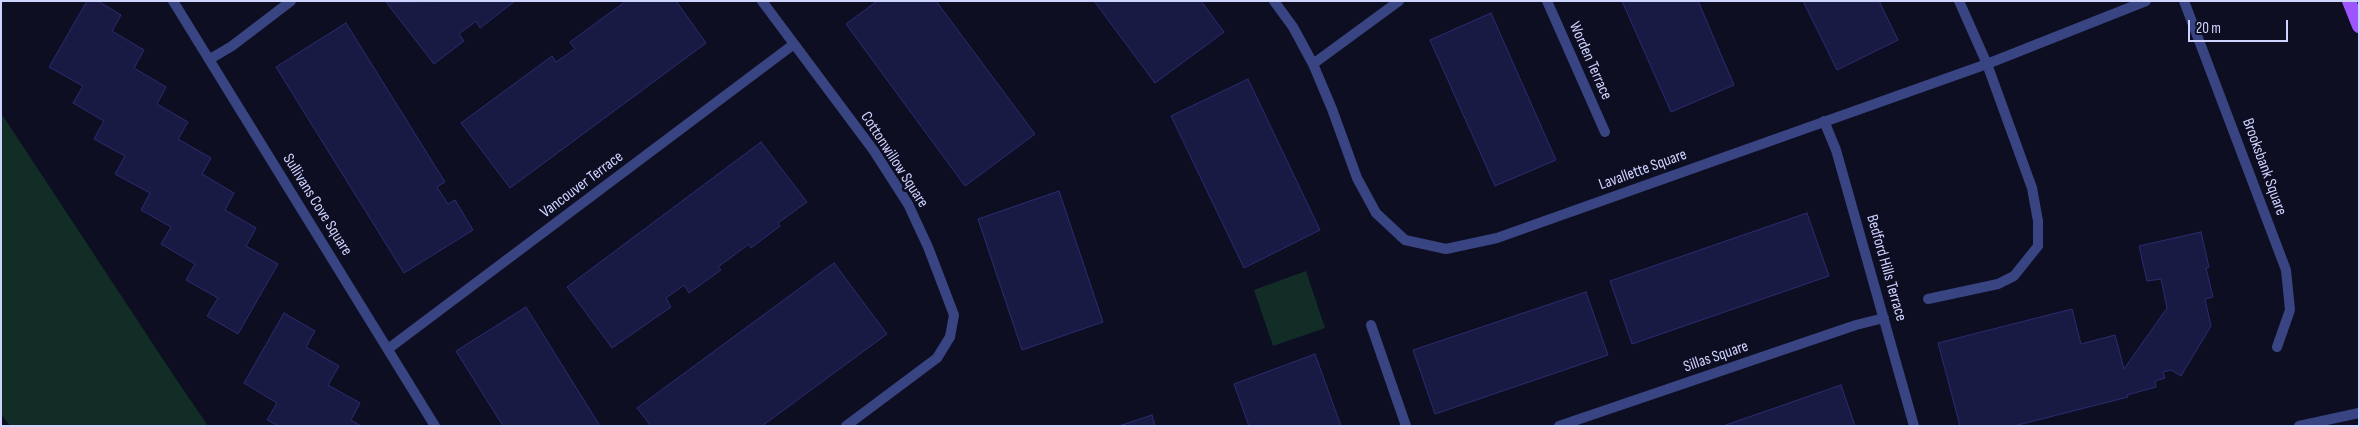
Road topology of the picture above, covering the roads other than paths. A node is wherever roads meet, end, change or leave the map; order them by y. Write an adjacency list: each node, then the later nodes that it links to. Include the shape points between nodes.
1 (173, 1): 13 (street, Sullivans Cove Square)
2 (291, 1): 13 (street)
3 (762, 1): 12 (street, Cottonwillow Square)
4 (1274, 1): 14 (street, Lavallette Square)
5 (1399, 1): 14 (street)
6 (1547, 1): 17 (street, Worden Terrace)
7 (1958, 1): 15 (street)
8 (2146, 1): 15 (street, Lavallette Square)
9 (2184, 1): 21 (street, Brooksbank Square, via 2286,270 2290,310)
10 (2350, 1): 11 (main road)
11 (2359, 26)
12 (794, 44): 22 (street, Vancouver Terrace); 25 (street, Cottonwillow Square, via 874,150 908,204 954,315 950,336 937,358)
13 (210, 59): 22 (street, Sullivans Cove Square)
14 (1314, 64): 16 (street, Lavallette Square, via 1357,178 1376,213 1405,240 1446,249 1497,238)
15 (1987, 64): 16 (street, Lavallette Square); 18 (street, via 2032,188 2038,221 2038,246 2014,276 1998,284)
16 (1824, 121): 19 (street, Bedford Hills Terrace, via 1836,150)
17 (1604, 132)
18 (1928, 299)
19 (1884, 318): 27 (street, Sillas Square); 28 (street, Bedford Hills Terrace)
20 (1371, 325): 26 (street)
21 (2278, 347)
22 (388, 349): 24 (street, Sullivans Cove Square)
23 (2359, 413): 29 (street)
24 (434, 426)
25 (846, 426)
26 (1406, 426)
27 (1559, 426)
28 (1914, 426)
29 (2299, 426)

